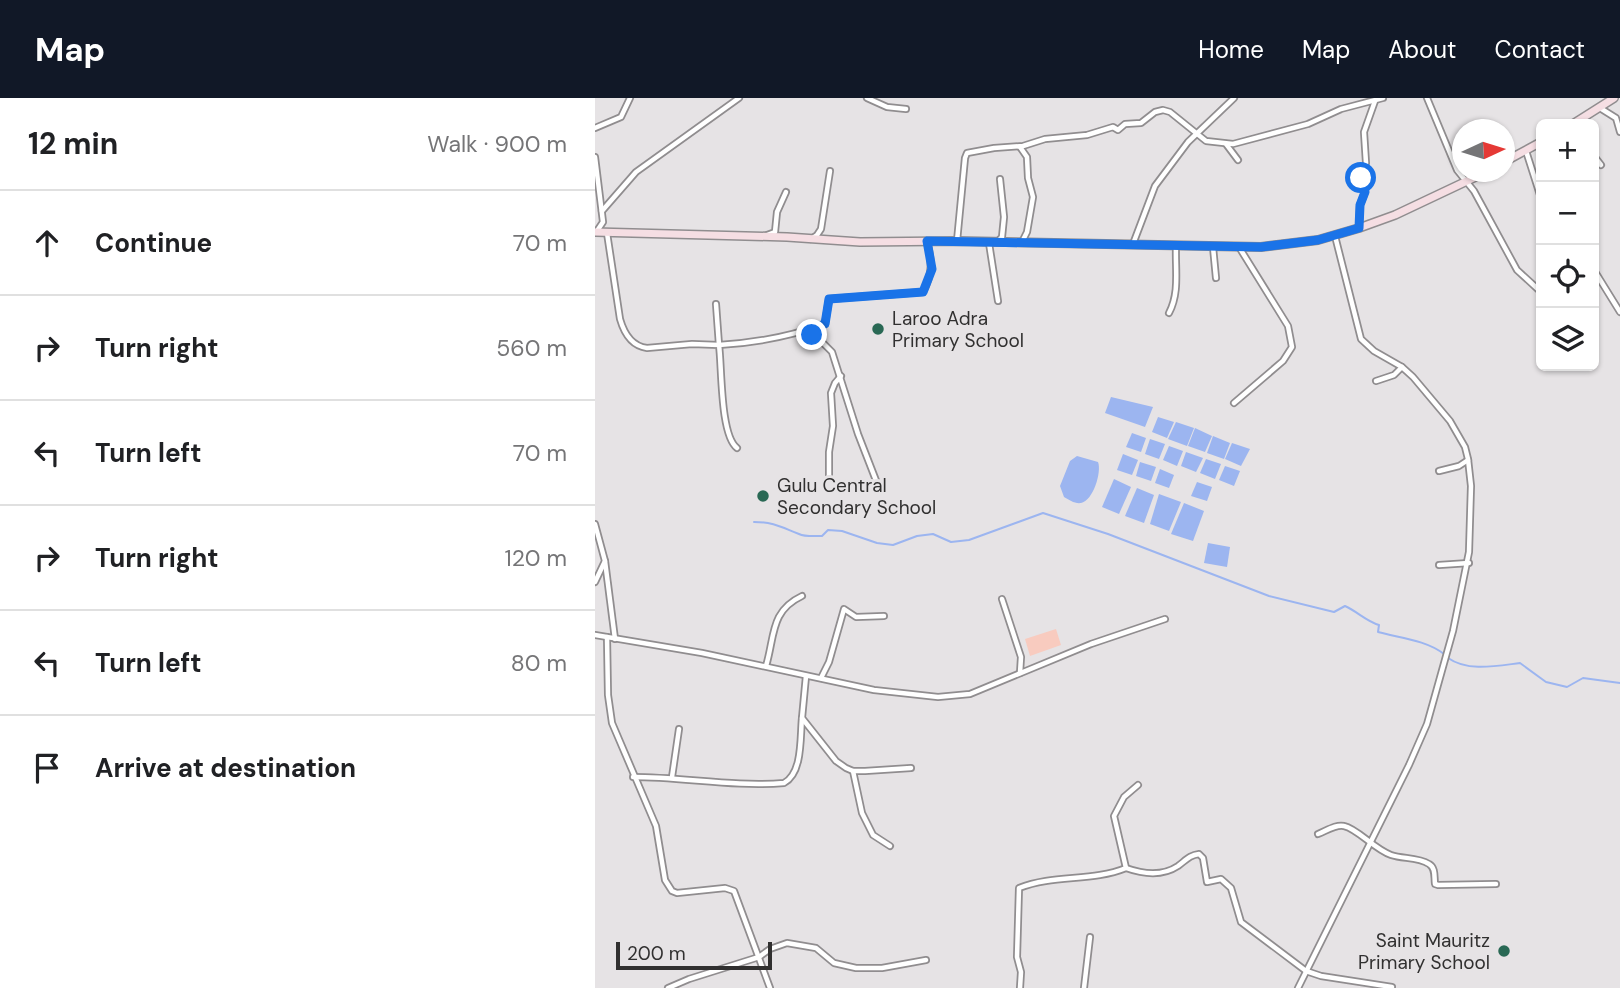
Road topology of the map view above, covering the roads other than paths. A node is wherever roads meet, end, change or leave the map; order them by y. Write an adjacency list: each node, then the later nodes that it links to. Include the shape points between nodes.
1 (631, 98): 12 (street, via 621,117)
2 (740, 98): 30 (street, via 636,172)
3 (867, 98): 10 (street)
4 (1383, 98): 8 (street)
5 (1427, 98): 21 (street)
6 (1614, 98): 9 (street)
7 (1230, 100): 14 (street)
8 (1376, 100): 15 (street, via 1308,124); 31 (street, via 1364,132 1366,163 1361,178 1365,192)
9 (1599, 107): 11 (street); 13 (street, via 1616,118)
10 (906, 109)
11 (1581, 119)
12 (595, 128)
13 (1620, 132)
14 (1198, 133): 15 (street, via 1206,141); 17 (street, via 1163,110 1141,124 1125,124 1118,130 1113,127); 41 (street, via 1155,186)
15 (1225, 144): 22 (street)
16 (1536, 145): 18 (street)
17 (1020, 147): 38 (street, via 965,155); 40 (street, via 1028,160 1033,197)
18 (1526, 151): 20 (street); 28 (street)
19 (595, 156): 30 (street)
20 (1515, 156)
21 (1452, 159)
22 (1238, 160)
23 (1599, 162): 24 (street)
24 (1601, 165)
25 (830, 171): 36 (street, via 821,229)
26 (1000, 179): 39 (street, via 1004,223 1002,237)
27 (1464, 182): 31 (street); 47 (street, via 1474,191 1517,270)
28 (1536, 182)
29 (786, 192): 35 (street, via 775,232)
30 (602, 211): 32 (street, via 603,222)
31 (1359, 228): 34 (street)
32 (596, 232): 33 (street)
33 (607, 233): 35 (street); 53 (street, via 620,318 632,341 647,348)
34 (1335, 236): 44 (street); 54 (street, via 1361,339)
35 (764, 237): 36 (street)
36 (810, 239): 37 (street)
37 (927, 241): 38 (street); 52 (street, via 932,269 923,292 829,299 825,324)
38 (957, 241): 39 (street)
39 (992, 243): 40 (street); 48 (street)
40 (1021, 243): 41 (street)
41 (1133, 245): 42 (street)
42 (1176, 245): 43 (street); 50 (street, via 1177,287)
43 (1213, 246): 44 (street); 45 (street)
44 (1239, 247): 57 (street, via 1288,326 1292,347)
45 (1216, 278)
46 (1599, 279): 51 (street)
47 (1536, 287)
48 (998, 301)
49 (716, 304): 53 (street)
50 (1169, 313)
51 (1620, 313)
52 (803, 331): 53 (street); 55 (street, via 832,352)
53 (719, 345): 58 (street, via 727,430)
54 (1402, 367): 56 (street, via 1394,375); 59 (street, via 1450,421)
55 (841, 376): 61 (street, via 831,393); 62 (street)
56 (1376, 380)
57 (1234, 403)
58 (737, 448)
59 (1468, 459): 60 (street, via 1459,467); 65 (street)
60 (1439, 471)
61 (829, 478)
62 (877, 483)
63 (595, 524): 64 (street)
64 (605, 561): 67 (street); 74 (street)
65 (1469, 563): 66 (street); 87 (street, via 1427,724)
66 (1439, 565)
67 (595, 582)
68 (802, 596): 75 (street, via 779,615)
69 (1002, 598): 76 (street, via 1021,657)
70 (884, 616): 78 (street, via 856,617 844,609)
71 (1165, 618): 76 (street)
72 (595, 635): 73 (street)
73 (607, 637): 74 (street); 83 (street, via 610,712)
74 (615, 639): 75 (street)
75 (766, 666): 77 (street)
76 (1020, 674): 78 (street, via 970,694 938,697 901,695)
77 (807, 676): 78 (street); 79 (street)
78 (820, 678)
79 (802, 718): 82 (street, via 837,761); 84 (street, via 795,771 784,783 742,785)
80 (679, 729): 84 (street)
81 (911, 768): 82 (street)
82 (853, 771): 88 (street, via 862,813 873,835)
83 (633, 777): 84 (street); 92 (street, via 656,827 667,885 680,894 734,891)
84 (672, 777)
85 (1138, 785): 89 (street, via 1124,797 1114,816)
86 (1318, 834): 87 (street, via 1343,826)
87 (1370, 844): 90 (street, via 1429,864 1438,885); 94 (street)
88 (890, 846)
89 (1126, 868): 94 (street, via 1162,873 1201,855 1207,882 1221,879 1228,883 1241,922); 98 (street, via 1042,880 1019,888)
90 (1496, 884)
91 (1090, 937): 99 (street)
92 (759, 957): 93 (street, via 792,943 816,948 834,963 856,968); 96 (street); 97 (street)
93 (926, 960)
94 (1306, 971): 95 (street); 100 (street)
95 (1392, 987)
96 (668, 988)
97 (770, 988)
98 (1020, 988)
99 (1084, 988)
100 (1298, 988)

